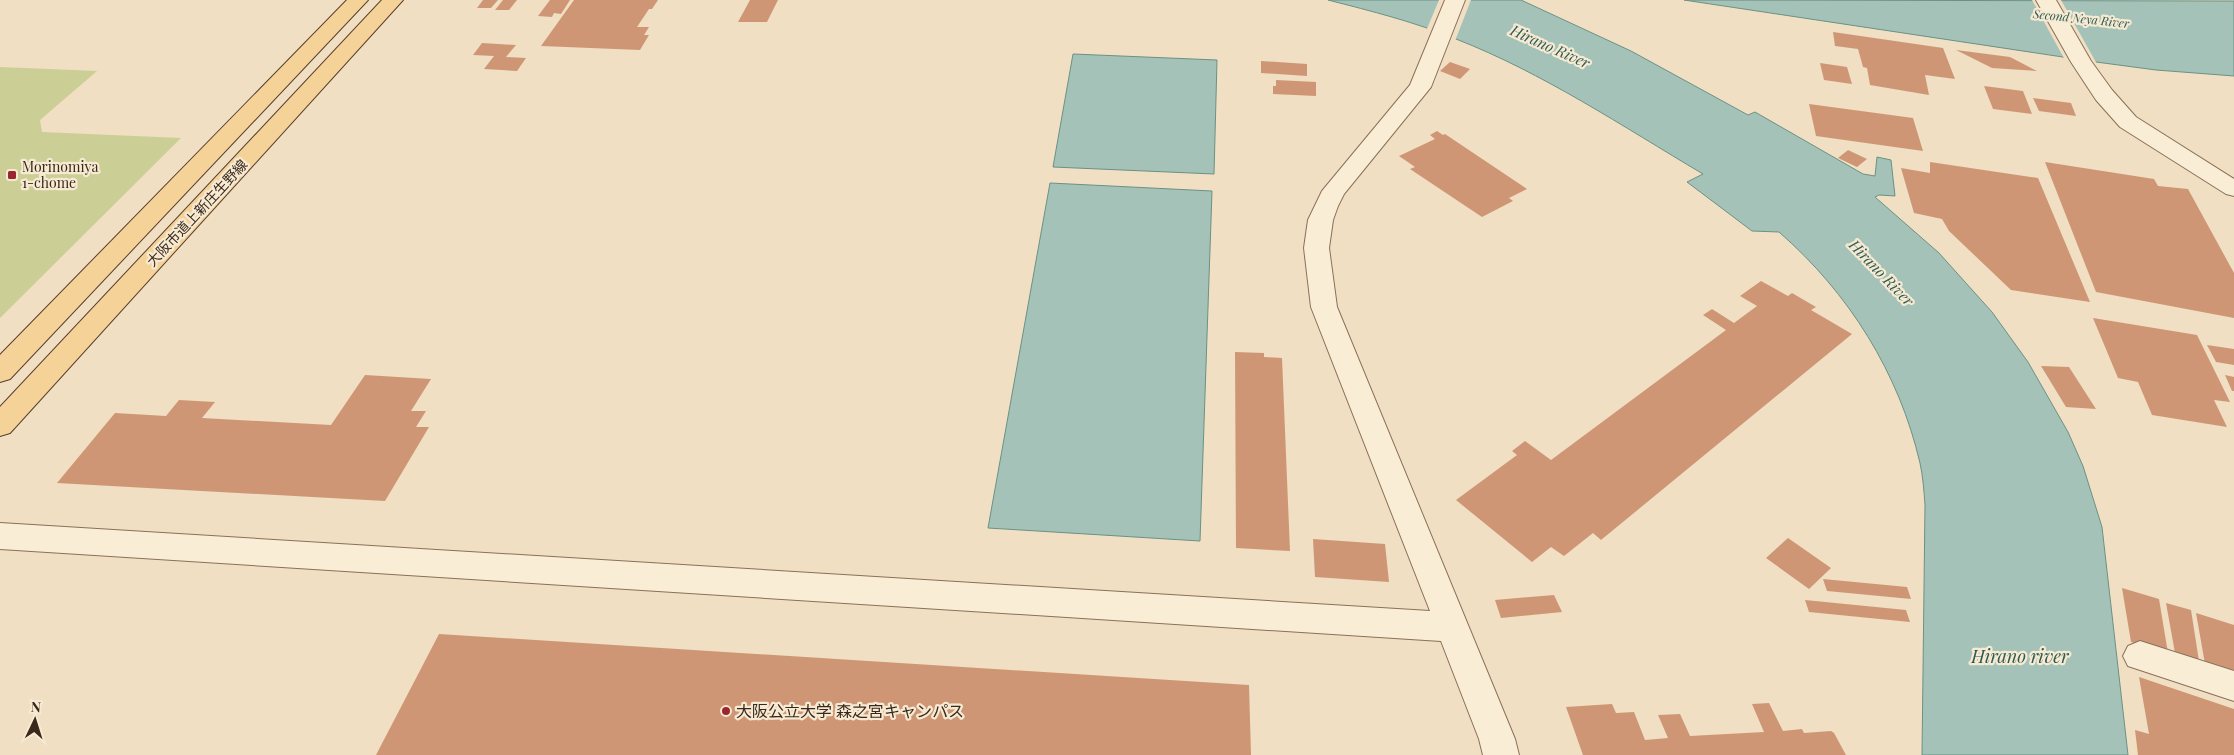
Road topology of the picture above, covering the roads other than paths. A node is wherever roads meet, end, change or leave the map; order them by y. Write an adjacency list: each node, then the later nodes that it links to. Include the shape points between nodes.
1 (358, 0): 5 (main road)
2 (393, 0): 6 (main road, 大阪市道上新庄生野線)
3 (1455, 0): 11 (street, via 1420,87 1323,208 1318,224 1316,254 1324,307)
4 (2046, 0): 7 (street, via 2081,62 2128,122)
5 (207, 157): 6 (main road); 8 (main road)
6 (247, 160): 9 (main road, 大阪市道上新庄生野線)
7 (2234, 189)
8 (0, 372)
9 (0, 425)
10 (0, 536): 11 (street)
11 (1451, 627): 14 (street)
12 (2140, 656): 13 (street)
13 (2234, 686)
14 (1501, 755)

